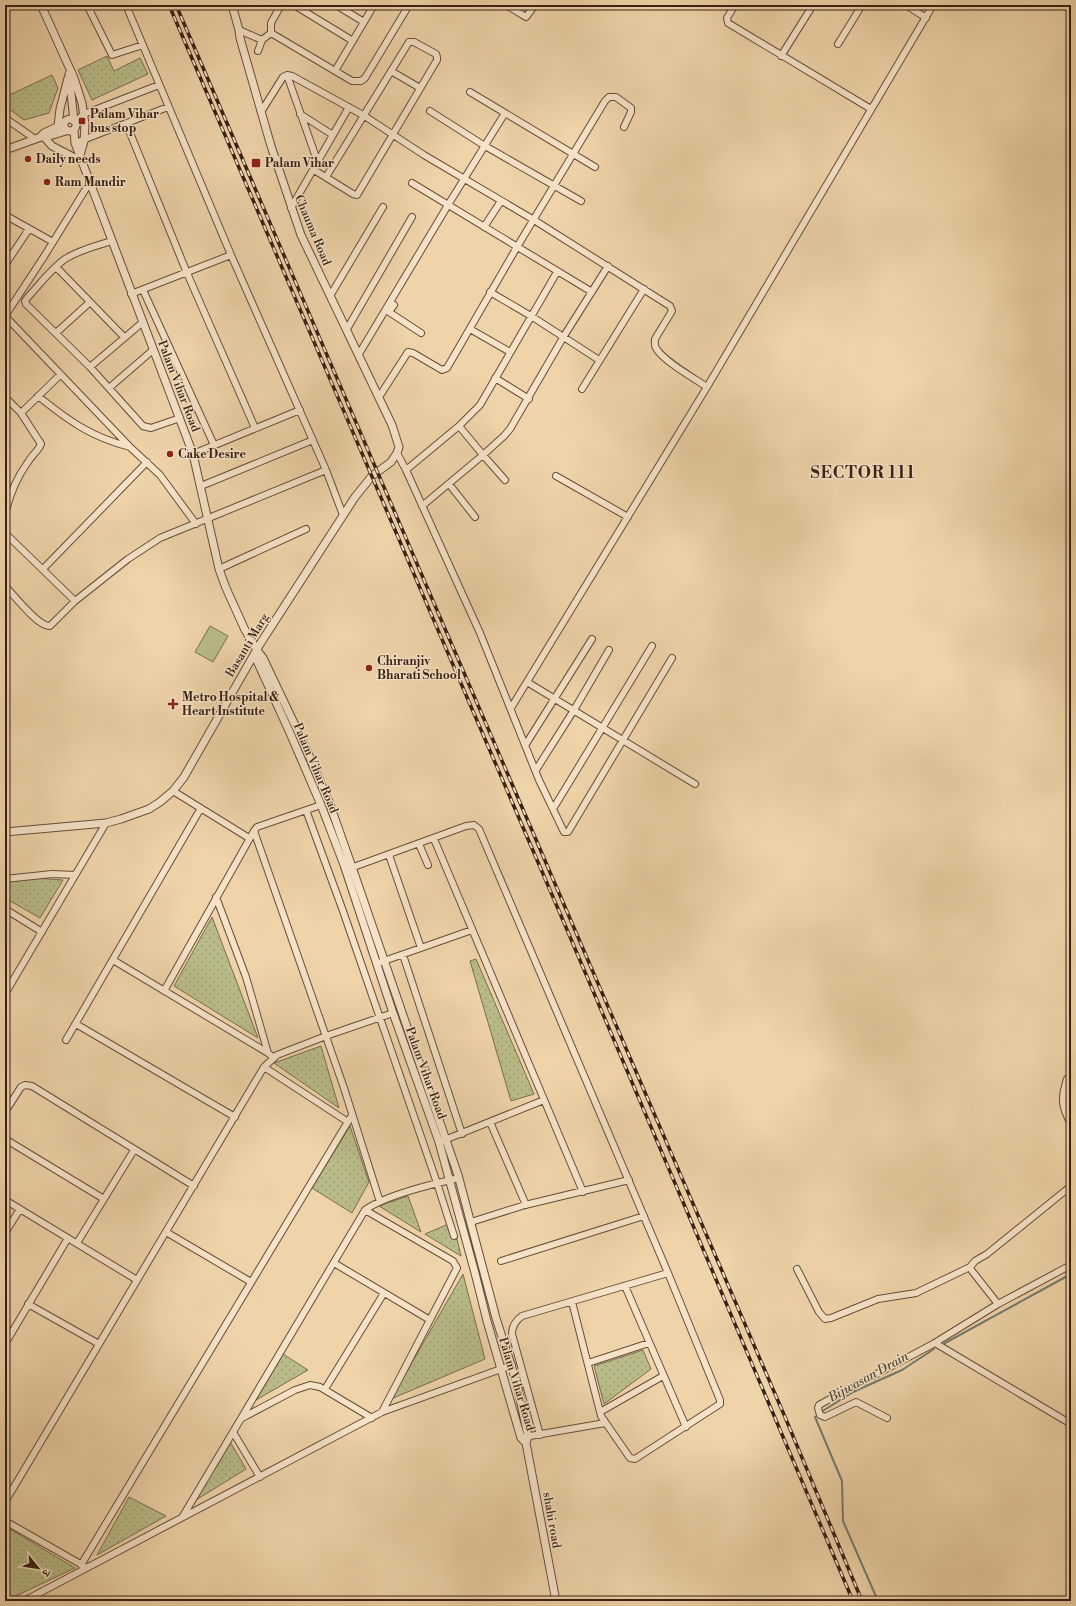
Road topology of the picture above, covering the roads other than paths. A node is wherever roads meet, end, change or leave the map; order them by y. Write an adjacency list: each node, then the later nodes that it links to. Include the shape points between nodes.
1 (41, 5): 28 (street)
2 (97, 5): 17 (street)
3 (126, 5): 25 (street)
4 (232, 5): 20 (street, Chauma Road)
5 (281, 5): 21 (street, via 271,23)
6 (294, 5): 23 (street)
7 (336, 5): 19 (street)
8 (374, 5): 19 (street)
9 (409, 5): 29 (street, via 361,82)
10 (506, 5): 11 (street, via 526,17)
11 (535, 5)
12 (735, 5): 27 (street, via 727,18 728,23)
13 (813, 5): 27 (street)
14 (862, 5): 24 (street)
15 (906, 5): 18 (street)
16 (933, 5): 18 (street)
17 (87, 7): 25 (street, via 112,55)
18 (926, 18): 37 (street)
19 (364, 22): 23 (street)
20 (239, 30): 22 (street); 39 (street, Chauma Road)
21 (271, 33): 22 (street); 29 (street)
22 (262, 40): 26 (street)
23 (353, 41): 29 (street)
24 (838, 44)
25 (143, 45): 32 (street)
26 (258, 51)
27 (781, 56): 37 (street)
28 (69, 71): 41 (street, via 80,94); 45 (street); 48 (street, via 60,108)
29 (334, 71)
30 (391, 71): 33 (street); 33 (street, via 412,41 436,54 436,60); 43 (street)
31 (287, 75): 36 (street); 39 (street, via 283,77); 42 (street)
32 (159, 85): 35 (street); 41 (street)
33 (420, 88): 50 (street)
34 (470, 92): 40 (street)
35 (168, 107): 46 (street); 79 (street)
36 (349, 107): 43 (street); 49 (street)
37 (871, 109): 110 (street)
38 (430, 111): 54 (street)
39 (260, 112): 70 (street, Chauma Road)
40 (505, 113): 54 (street); 56 (street)
41 (84, 114): 45 (street); 52 (street)
42 (300, 114): 49 (street); 58 (street)
43 (363, 115): 50 (street); 61 (street)
44 (5, 118): 51 (street)
45 (74, 122): 48 (street, via 68,120); 48 (street, via 76,126)
46 (126, 124): 52 (street); 84 (street)
47 (624, 126): 56 (street, via 631,108 616,97 609,97)
48 (65, 128): 51 (street, via 44,133); 53 (street, Palam Vihar Road)
49 (333, 134): 58 (street)
50 (392, 134): 61 (street, via 356,195); 62 (street)
51 (40, 137): 55 (street); 57 (street, via 52,146)
52 (84, 140): 53 (street); 57 (street)
53 (75, 144): 57 (street, Palam Vihar Road)
54 (485, 146): 62 (street); 65 (street)
55 (5, 150)
56 (573, 154): 59 (street); 65 (street)
57 (81, 159): 63 (street, Palam Vihar Road)
58 (318, 163): 60 (street)
59 (595, 166)
60 (314, 170): 61 (street); 70 (street)
61 (326, 177)
62 (464, 179): 66 (street); 68 (street)
63 (90, 182): 76 (street, Palam Vihar Road); 77 (street)
64 (412, 183): 68 (street)
65 (554, 186): 67 (street); 73 (street)
66 (501, 201): 73 (street); 74 (street)
67 (581, 201)
68 (448, 205): 74 (street); 92 (street)
69 (383, 207): 90 (street)
70 (291, 208): 90 (street, Chauma Road)
71 (5, 215): 75 (street)
72 (412, 217): 97 (street)
73 (534, 220): 78 (street); 81 (street)
74 (484, 227): 78 (street)
75 (29, 229): 77 (street); 80 (street)
76 (112, 241): 82 (street, via 72,255); 89 (street, Palam Vihar Road)
77 (53, 242): 93 (street)
78 (517, 247): 83 (street); 87 (street)
79 (231, 255): 84 (street); 117 (street)
80 (5, 265)
81 (608, 266): 85 (street); 88 (street)
82 (56, 268): 91 (street); 99 (street, via 25,302)
83 (557, 272): 88 (street); 94 (street)
84 (187, 273): 86 (street); 121 (street)
85 (644, 289): 106 (street); 110 (street, via 672,308 655,339 656,348 666,359)
86 (143, 290): 89 (street); 123 (street)
87 (490, 292): 94 (street); 98 (street)
88 (592, 292): 101 (street)
89 (132, 294): 96 (street, Palam Vihar Road)
90 (330, 296): 97 (street, Chauma Road)
91 (90, 302): 99 (street); 102 (street)
92 (390, 308): 95 (street); 100 (street); 105 (street)
93 (5, 316): 108 (street)
94 (531, 316): 101 (street); 104 (street)
95 (384, 321)
96 (143, 322): 102 (street); 103 (street, Palam Vihar Road)
97 (347, 329): 105 (street, Chauma Road)
98 (470, 329): 104 (street); 115 (street, via 445,370 408,352)
99 (56, 333): 107 (street)
100 (421, 333)
101 (564, 336): 106 (street); 116 (street)
102 (124, 338): 107 (street)
103 (153, 350): 111 (street); 119 (street, Palam Vihar Road)
104 (510, 352): 109 (street)
105 (359, 354): 115 (street, Chauma Road)
106 (600, 360): 112 (street)
107 (90, 367): 111 (street)
108 (60, 374): 113 (street); 124 (street)
109 (496, 378): 116 (street); 120 (street, via 480,405)
110 (707, 387): 139 (street)
111 (109, 388): 119 (street, via 147,428)
112 (582, 389)
113 (38, 396): 118 (street); 124 (street, via 89,433)
114 (5, 397): 118 (street)
115 (379, 397): 125 (street, Chauma Road, via 399,447)
116 (529, 399): 127 (street, via 504,436)
117 (300, 410): 121 (street); 122 (street)
118 (21, 413): 136 (street, via 41,444 17,480)
119 (180, 418): 126 (street, Palam Vihar Road)
120 (459, 426): 127 (street); 130 (street)
121 (255, 428): 123 (street)
122 (313, 440): 129 (street); 134 (street)
123 (214, 445): 126 (street)
124 (131, 448): 128 (street)
125 (397, 453): 130 (street); 137 (street, Basanti Marg, via 391,462 364,484)
126 (192, 454): 134 (street, Palam Vihar Road)
127 (482, 456): 132 (street); 133 (street)
128 (147, 462): 141 (street, via 168,483); 144 (street)
129 (326, 470): 137 (street); 140 (street)
130 (406, 470): 135 (street)
131 (556, 476): 139 (street)
132 (505, 480)
133 (449, 484): 135 (street); 138 (street)
134 (201, 486): 140 (street, Palam Vihar Road)
135 (422, 506): 155 (street)
136 (5, 515)
137 (342, 515): 150 (street, Basanti Marg)
138 (475, 517)
139 (628, 517): 153 (street)
140 (207, 519): 141 (street); 145 (street, Palam Vihar Road)
141 (196, 524): 147 (street, via 144,547)
142 (306, 529): 145 (street)
143 (5, 532): 144 (street)
144 (43, 569): 147 (street)
145 (219, 569): 150 (street, Palam Vihar Road, via 238,616)
146 (5, 586): 147 (street, via 38,622 46,626 53,625)
147 (75, 601)
148 (592, 639): 154 (street)
149 (652, 646): 157 (street)
150 (256, 650): 162 (street, Basanti Marg, via 184,777); 163 (street, Palam Vihar Road, via 257,661); 175 (street, Palam Vihar Road, via 263,658 329,802)
151 (609, 650): 156 (street)
152 (672, 658): 158 (street)
153 (527, 682): 154 (street); 155 (street)
154 (555, 699): 156 (street); 159 (street)
155 (511, 708): 159 (street)
156 (574, 710): 157 (street); 160 (street)
157 (602, 728): 158 (street); 165 (street)
158 (623, 741): 161 (street); 165 (street, via 566,833)
159 (526, 744): 160 (street)
160 (536, 770): 165 (street)
161 (695, 784)
162 (173, 791): 164 (street); 167 (street, Basanti Marg, via 149,809)
163 (320, 805): 166 (street); 175 (street, Palam Vihar Road)
164 (201, 808): 170 (street); 184 (street)
165 (553, 809)
166 (306, 810): 168 (street, via 257,827); 189 (street)
167 (106, 823): 169 (street, Basanti Marg); 176 (street)
168 (254, 831): 170 (street); 191 (street)
169 (5, 832)
170 (249, 838): 178 (street)
171 (434, 839): 172 (street); 180 (street); 210 (street, via 470,825 477,826 481,832)
172 (419, 844): 173 (street); 174 (street)
173 (389, 855): 175 (street); 182 (street)
174 (428, 865)
175 (348, 869): 185 (street, Palam Vihar Road)
176 (75, 875): 177 (street, via 52,874); 181 (street)
177 (5, 880)
178 (216, 897): 186 (street); 193 (street, via 246,977)
179 (5, 909): 181 (street)
180 (472, 930): 182 (street); 196 (street)
181 (42, 932): 187 (street)
182 (422, 948): 183 (street)
183 (403, 955): 185 (street); 203 (street)
184 (113, 960): 186 (street); 190 (street)
185 (380, 963): 188 (street, Palam Vihar Road); 205 (street, Palam Vihar Road)
186 (164, 991): 193 (street)
187 (5, 994)
188 (393, 1012): 189 (street); 206 (street, Palam Vihar Road)
189 (379, 1018): 191 (street); 211 (street)
190 (76, 1024): 192 (street); 199 (street)
191 (326, 1036): 193 (street); 198 (street)
192 (66, 1040)
193 (271, 1055): 194 (street)
194 (264, 1067): 199 (street); 200 (street)
195 (1067, 1079): 202 (street, via 1062,1099)
196 (544, 1100): 201 (street); 214 (street)
197 (5, 1112): 207 (street, via 21,1087 28,1085)
198 (352, 1115): 200 (street); 217 (street)
199 (235, 1117): 212 (street)
200 (348, 1122): 235 (street)
201 (490, 1122): 203 (street); 218 (street)
202 (1071, 1124)
203 (462, 1134): 205 (street)
204 (5, 1139): 215 (street)
205 (446, 1140): 206 (street); 208 (street, Palam Vihar Road)
206 (439, 1142): 209 (street, Palam Vihar Road)
207 (134, 1150): 212 (street); 215 (street)
208 (459, 1178): 209 (street); 222 (street, Palam Vihar Road)
209 (450, 1180): 211 (street); 248 (street, Palam Vihar Road)
210 (629, 1180): 214 (street); 221 (street)
211 (437, 1183): 217 (street); 225 (street)
212 (194, 1186): 223 (street)
213 (1071, 1186): 231 (street)
214 (583, 1192): 218 (street)
215 (104, 1199): 227 (street)
216 (5, 1200): 219 (street)
217 (380, 1202): 220 (street)
218 (526, 1205): 222 (street)
219 (20, 1209): 224 (street); 226 (street)
220 (365, 1210): 229 (street); 241 (street, via 456,1264 457,1271)
221 (644, 1216): 228 (street); 233 (street)
222 (471, 1222): 247 (street, Palam Vihar Road, via 496,1318)
223 (166, 1232): 234 (street); 235 (street)
224 (5, 1233)
225 (454, 1236)
226 (68, 1238): 227 (street); 239 (street)
227 (77, 1243): 234 (street)
228 (501, 1261)
229 (334, 1262): 237 (street); 253 (street)
230 (1071, 1265): 240 (street)
231 (970, 1267): 232 (street, via 916,1293 878,1299 828,1319 822,1317); 240 (street)
232 (797, 1269)
233 (668, 1273): 236 (street); 258 (street, via 720,1402 718,1407)
234 (137, 1280): 245 (street)
235 (251, 1282): 266 (street)
236 (625, 1286): 238 (street); 242 (street)
237 (384, 1293): 241 (street); 250 (street)
238 (572, 1302): 246 (street); 260 (street, via 522,1316 512,1328)
239 (28, 1304): 244 (street); 245 (street)
240 (998, 1304): 243 (street)
241 (430, 1320): 251 (street)
242 (649, 1343): 246 (street); 249 (street)
243 (935, 1343): 255 (street, via 818,1408 820,1414 827,1416 856,1402); 257 (street)
244 (5, 1344)
245 (99, 1344): 263 (street)
246 (588, 1363): 252 (street)
247 (512, 1365): 248 (street); 261 (street, Palam Vihar Road)
248 (501, 1369): 251 (street); 261 (street, Palam Vihar Road)
249 (664, 1376): 252 (street); 258 (street)
250 (325, 1389): 253 (street, via 314,1385 305,1386); 254 (street)
251 (382, 1412): 254 (street)
252 (600, 1412): 256 (street)
253 (241, 1418): 259 (street)
254 (372, 1418): 262 (street)
255 (887, 1418)
256 (606, 1423): 258 (street, via 633,1460); 260 (street)
257 (1071, 1424)
258 (686, 1427)
259 (233, 1432): 262 (street); 264 (street)
260 (540, 1435): 261 (street)
261 (525, 1439): 269 (street, shahi road)
262 (260, 1477): 264 (street)
263 (5, 1502)
264 (182, 1518): 267 (street)
265 (5, 1521): 266 (street)
266 (81, 1565): 267 (street)
267 (88, 1567): 268 (street)
268 (24, 1601)
269 (556, 1601)

